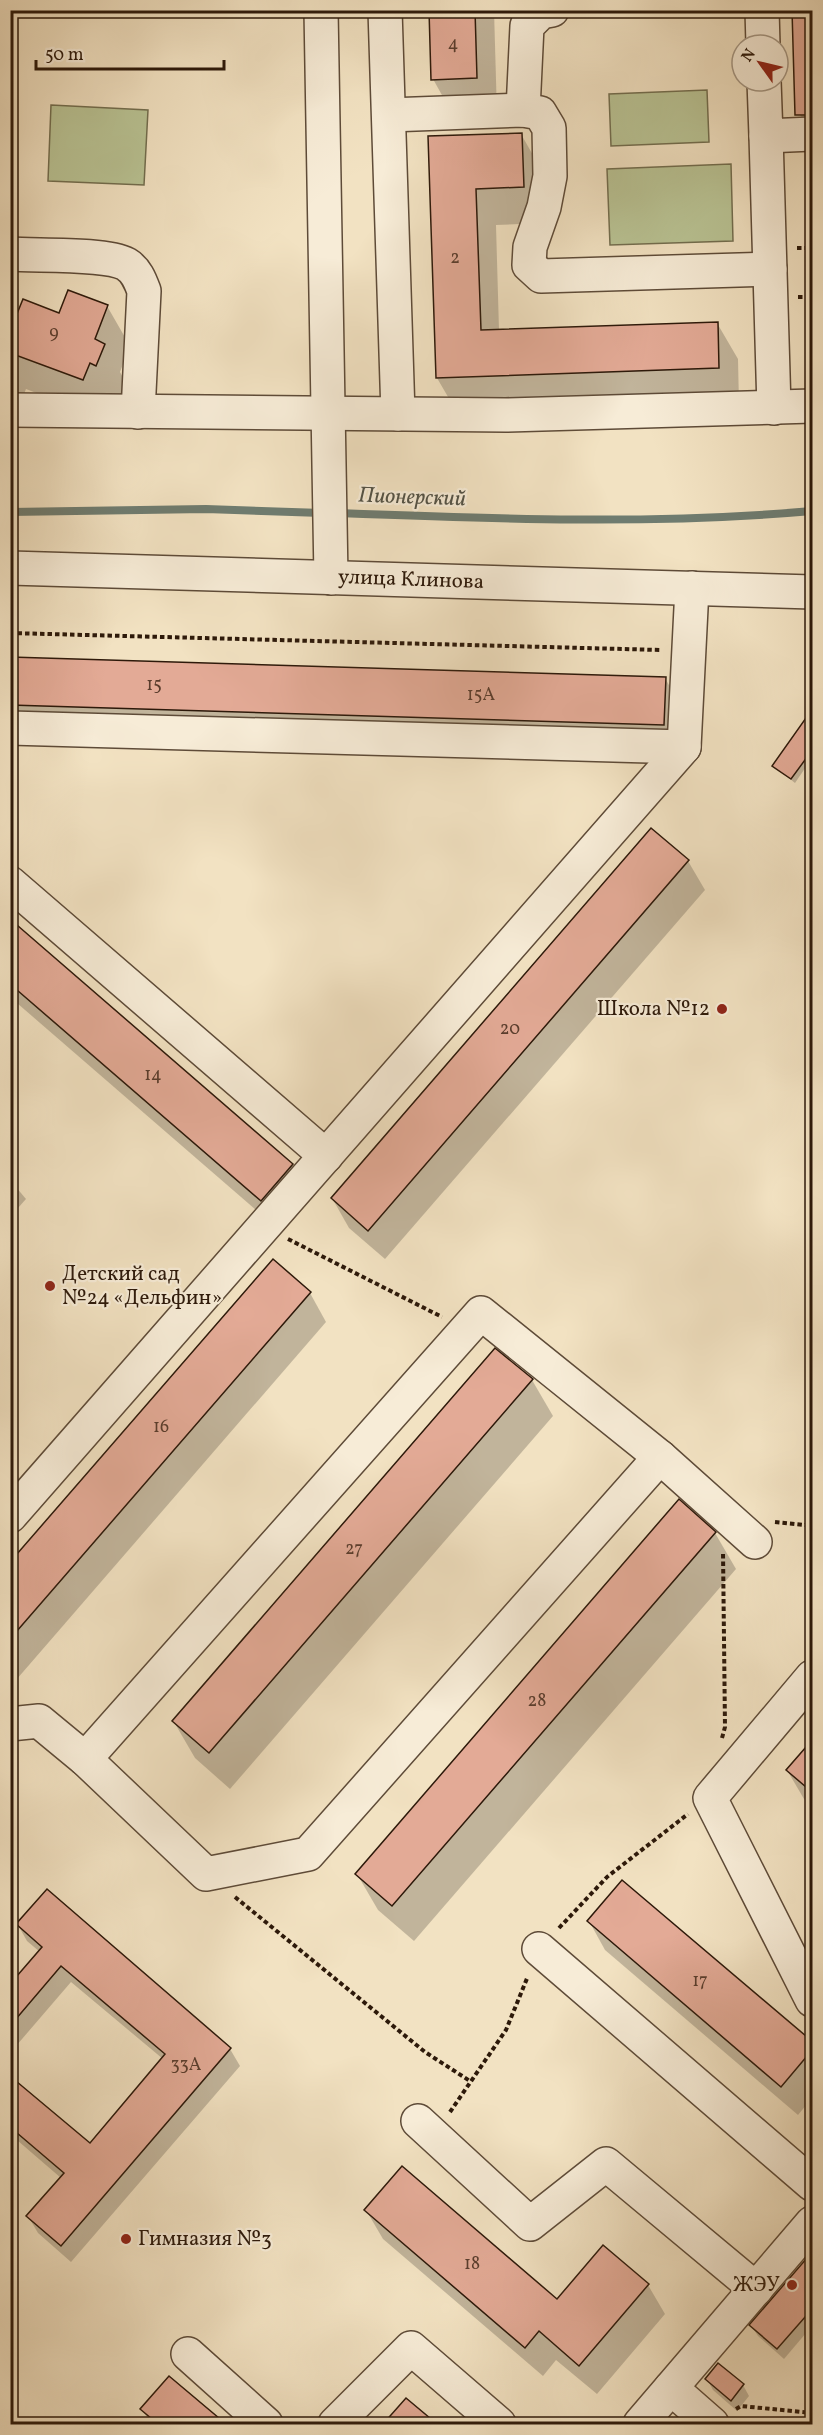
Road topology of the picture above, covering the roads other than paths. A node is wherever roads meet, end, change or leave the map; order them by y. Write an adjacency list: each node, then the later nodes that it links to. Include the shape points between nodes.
1 (321, 10): 17 (street)
2 (385, 10): 8 (street)
3 (552, 10): 7 (street, via 541,12 527,26)
4 (762, 10): 5 (street)
5 (763, 33)
6 (764, 93): 10 (street)
7 (523, 110): 8 (street); 12 (street, via 540,113 549,128 550,176 528,255 534,272 550,276)
8 (389, 115): 18 (street)
9 (813, 134): 10 (street)
10 (766, 136): 12 (street)
11 (10, 254): 16 (street, via 111,259 127,264 138,275 144,291)
12 (770, 268): 14 (street)
13 (813, 406): 14 (street)
14 (774, 408): 18 (street)
15 (10, 410): 16 (street)
16 (138, 412): 17 (street)
17 (328, 414): 18 (street); 20 (street)
18 (398, 414)
19 (10, 568): 20 (street, улица Клинова)
20 (331, 578): 21 (street, улица Клинова)
21 (692, 588): 22 (street, улица Клинова); 24 (street)
22 (813, 592)
23 (10, 728): 24 (street)
24 (684, 747): 26 (street)
25 (10, 884): 26 (street)
26 (326, 1156): 28 (street)
27 (660, 1457): 29 (street, via 723,1512); 32 (street, via 308,1854 206,1874); 32 (street, via 481,1313)
28 (10, 1516)
29 (764, 1532)
30 (813, 1677): 34 (street, via 710,1798)
31 (10, 1724): 32 (street, via 39,1721)
32 (84, 1759)
33 (539, 1949): 36 (street)
34 (813, 2000)
35 (426, 2128): 38 (street, via 531,2224 606,2164)
36 (813, 2184)
37 (813, 2223): 38 (street)
38 (756, 2289): 40 (street)
39 (188, 2354): 42 (street)
40 (671, 2388): 41 (street); 45 (street)
41 (711, 2423)
42 (266, 2424)
43 (335, 2424): 44 (street, via 411,2349)
44 (499, 2424)
45 (640, 2424)

